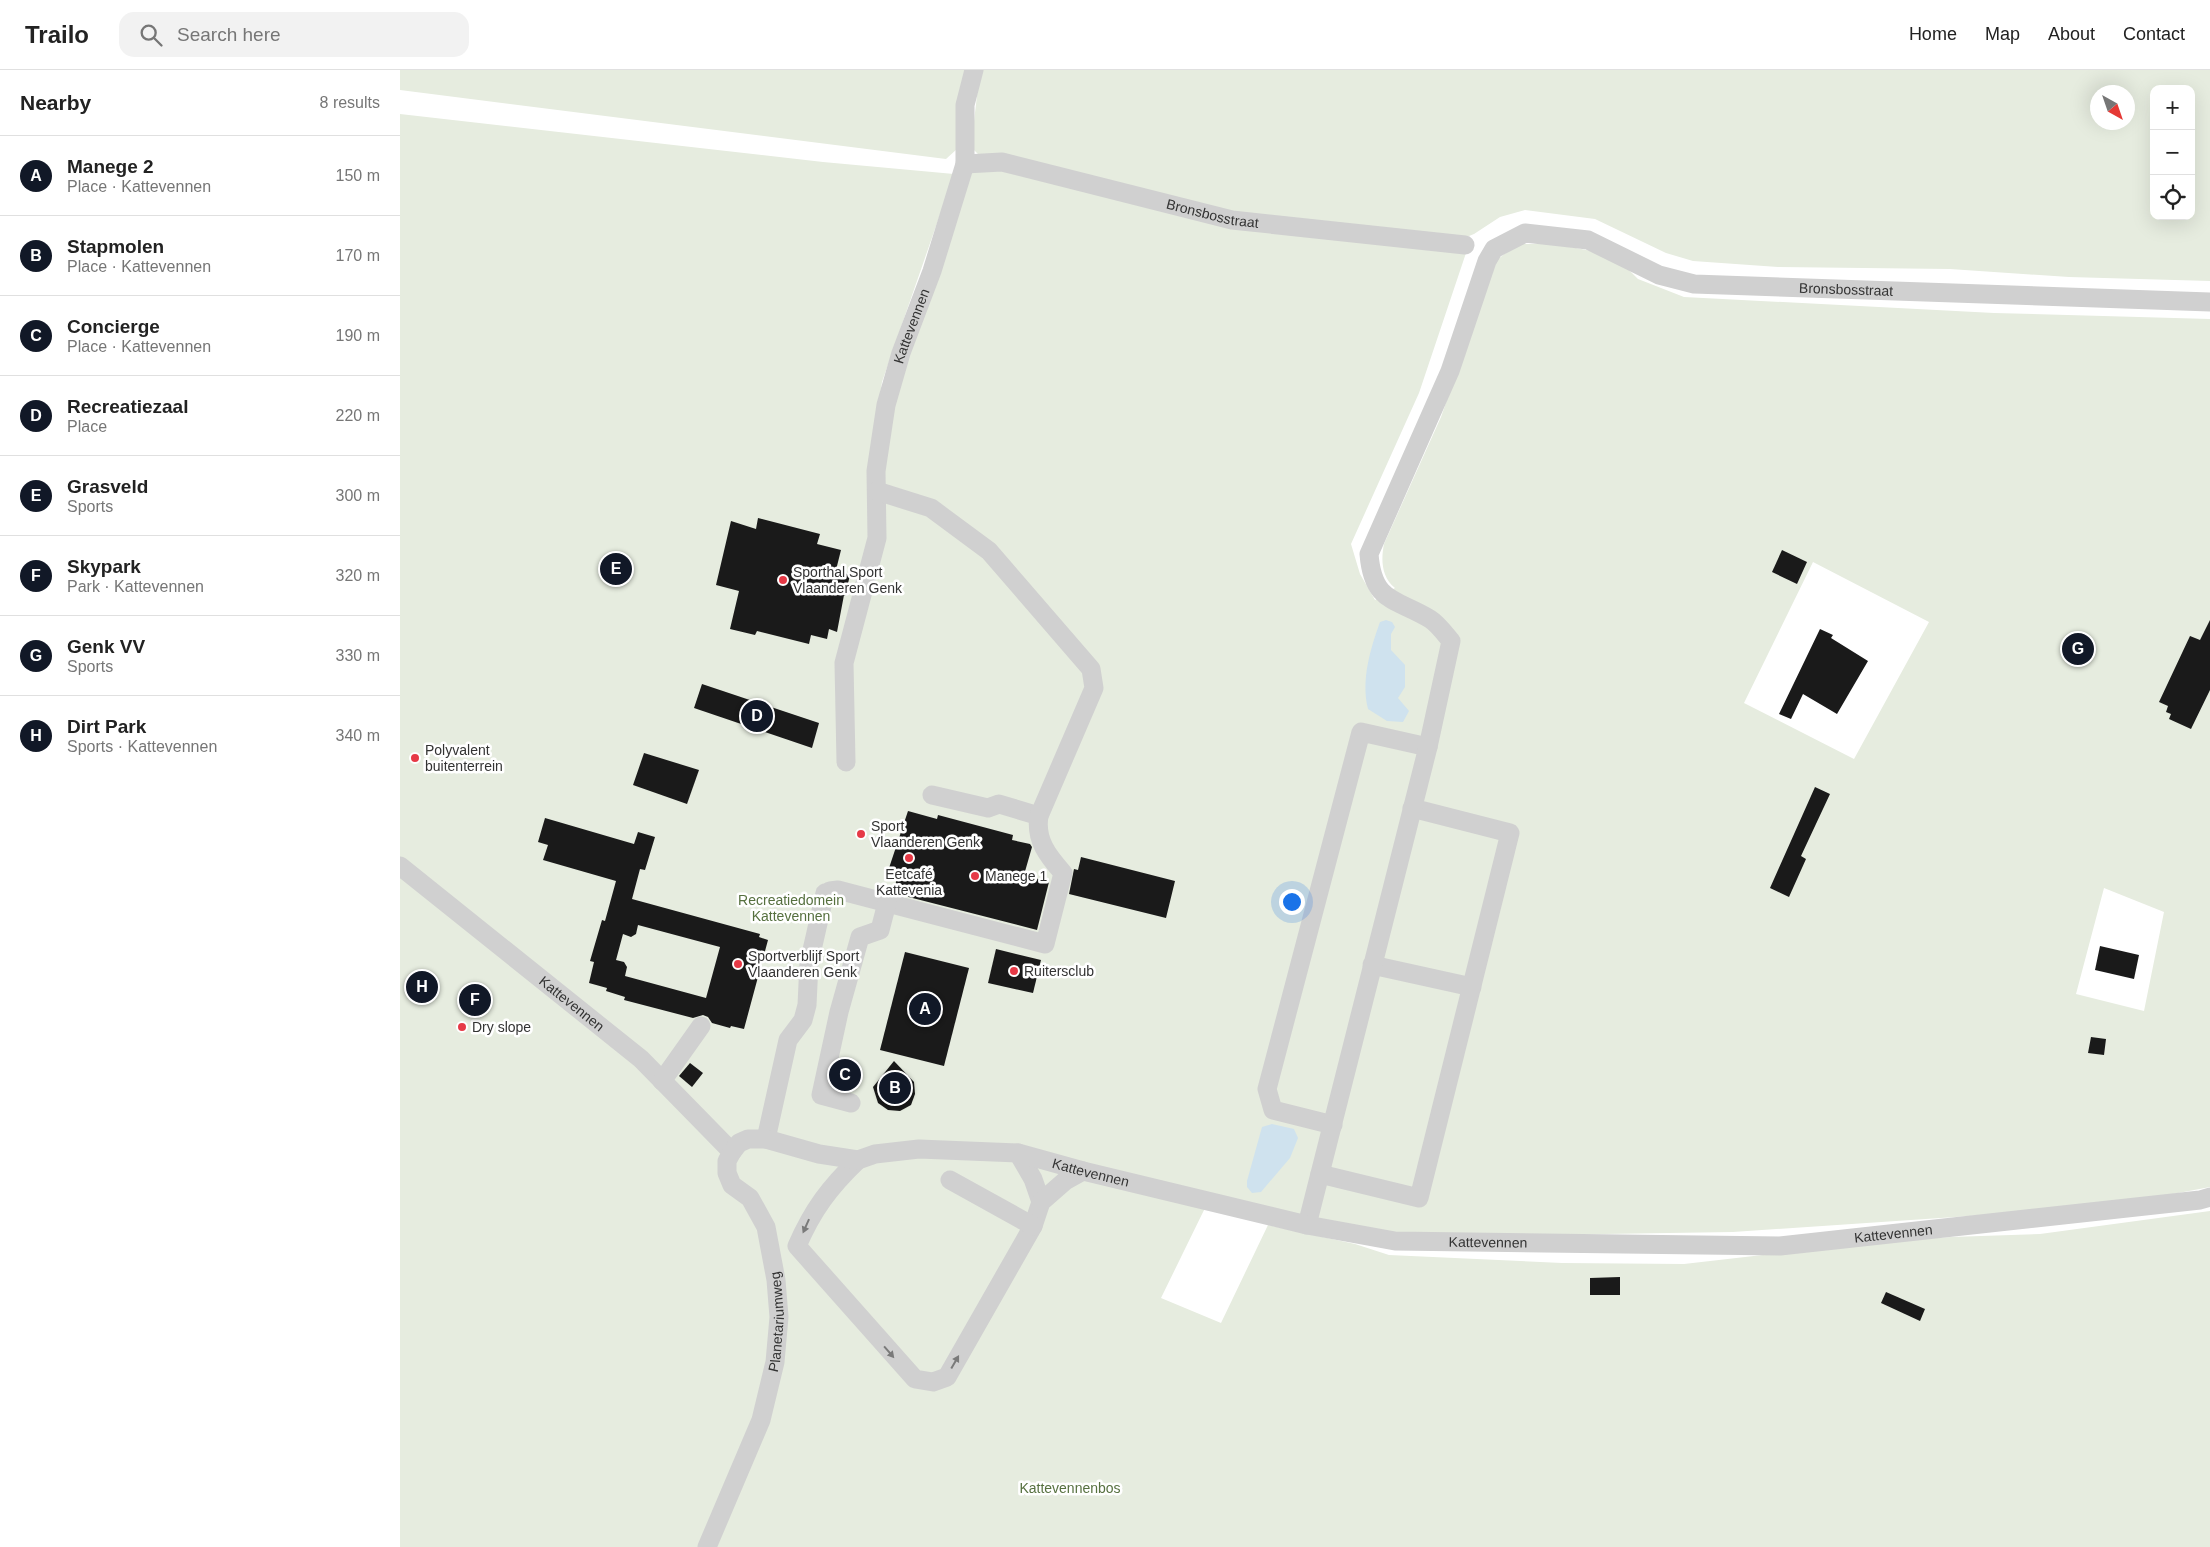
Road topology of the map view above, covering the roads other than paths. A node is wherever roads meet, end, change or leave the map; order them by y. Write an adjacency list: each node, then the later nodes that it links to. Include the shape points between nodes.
1 (974, 70): 2 (street, Kattevennen, via 965,105)
2 (964, 164): 3 (street, Bronsbosstraat, via 1002,162 1232,220); 5 (street, Kattevennen, via 932,271 901,352 886,405)
3 (1464, 245)
4 (2210, 302): 6 (street, Bronsbosstraat, via 1694,284 1659,275 1588,240 1525,233 1494,249 1486,261 1450,371 1369,554 1370,574 1386,598 1432,620 1451,641)
5 (876, 491): 7 (street, Kattevennen, via 877,538 844,663); 10 (street, via 931,508 989,551 1091,670 1094,688)
6 (1428, 747): 9 (street); 20 (street, via 1361,732 1267,1089 1273,1110)
7 (846, 762)
8 (932, 795): 10 (street, via 988,808 1000,804)
9 (1412, 808): 13 (street); 14 (street, via 1510,833)
10 (1039, 816): 12 (street, via 1037,827 1045,852 1063,873 1045,944)
11 (400, 866): 18 (street, Kattevennen, via 641,1059)
12 (887, 903): 15 (street, via 838,890 825,895 809,962); 16 (street, via 880,930 860,937)
13 (1372, 965): 14 (street); 20 (street)
14 (1472, 987): 26 (street, via 1419,1198)
15 (807, 1005): 16 (street); 21 (street, via 803,1020 788,1040 778,1086)
16 (840, 1012): 19 (street, via 821,1095)
17 (701, 1026): 18 (street)
18 (662, 1080): 22 (street, Kattevennen)
19 (851, 1103)
20 (1333, 1125): 26 (street)
21 (772, 1141): 22 (street, via 748,1139 739,1143); 24 (street, Kattevennen, via 819,1154)
22 (732, 1152): 32 (street, Planetariumweg, via 727,1161 732,1185 750,1198 766,1227 779,1317 775,1362 761,1420)
23 (1018, 1153): 24 (street, Kattevennen, via 919,1149 875,1154); 25 (street, Kattevennen); 29 (street, via 1033,1179)
24 (858, 1160): 31 (street, one-way to 31, via 832,1185 812,1214 797,1246 915,1380 933,1382 946,1377)
25 (1083, 1171): 29 (street, via 1065,1181); 30 (street, Kattevennen)
26 (1320, 1174): 30 (street)
27 (950, 1180): 31 (street)
28 (2210, 1196): 30 (street, Kattevennen, via 2200,1200 1780,1246 1395,1241)
29 (1041, 1202): 31 (street)
30 (1308, 1225)
31 (1033, 1226)
32 (707, 1547)

